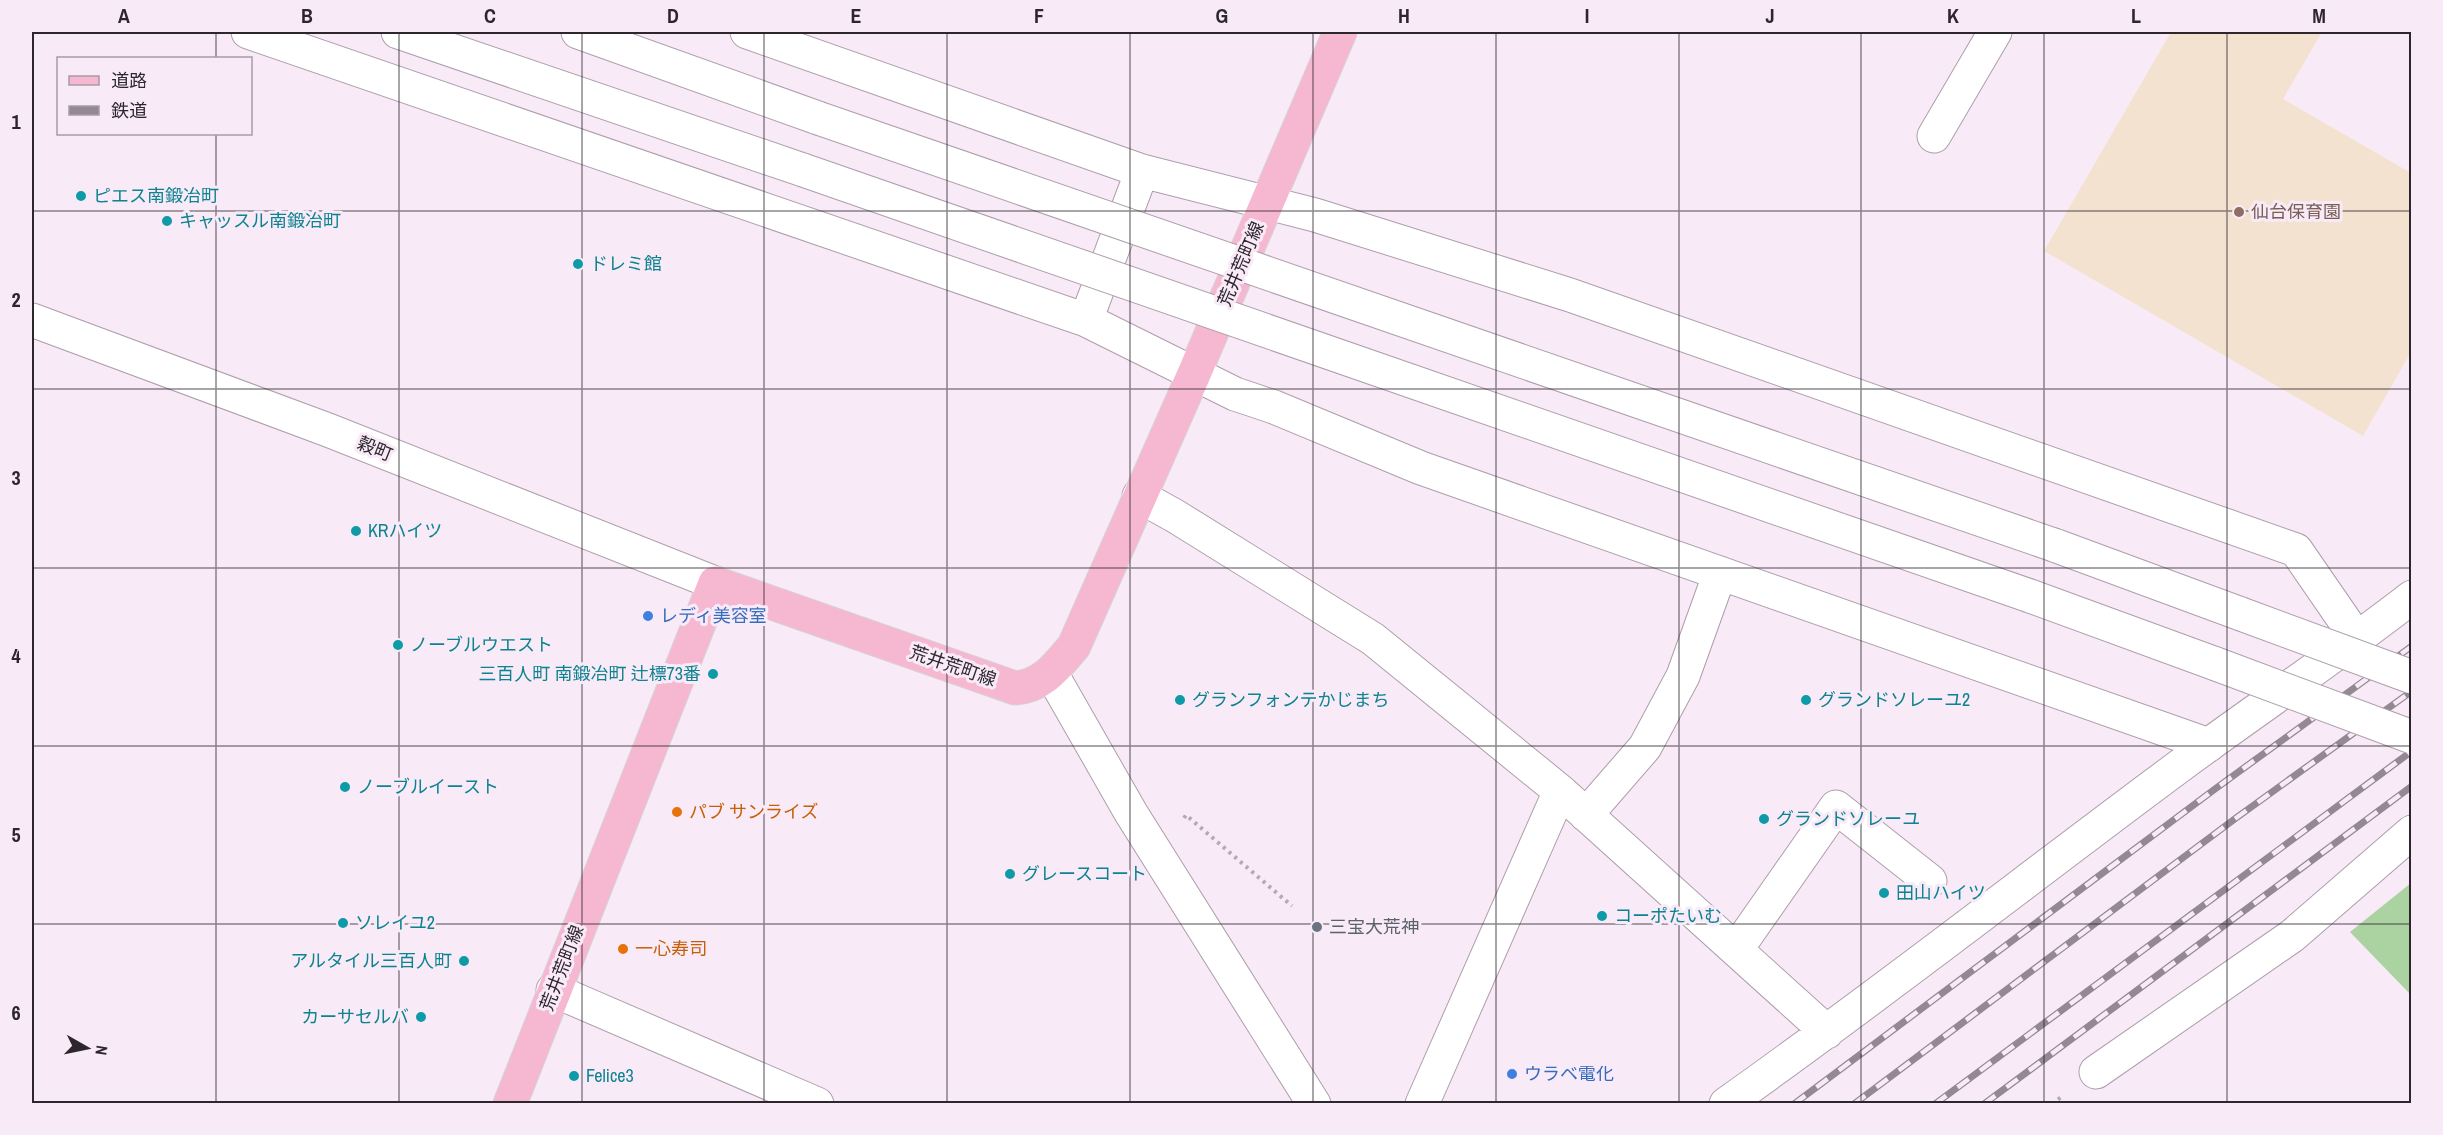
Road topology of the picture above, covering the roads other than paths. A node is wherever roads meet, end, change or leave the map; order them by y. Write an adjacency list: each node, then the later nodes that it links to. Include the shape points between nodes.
1 (248, 32): 11 (street)
2 (398, 32): 20 (street, bridge, via 2030,596)
3 (578, 32): 19 (street, bridge, via 2054,545)
4 (747, 32): 8 (street)
5 (1340, 32): 9 (main road, 荒井荒町線)
6 (1995, 32): 7 (street)
7 (1934, 136)
8 (1142, 171): 9 (street); 11 (street)
9 (1267, 202): 12 (main road, 荒井荒町線); 17 (street, via 1570,295 2296,550)
10 (32, 320): 15 (street, 穀町, via 328,430)
11 (1086, 320): 12 (street)
12 (1194, 374): 13 (main road, 荒井荒町線); 14 (street, via 1420,468)
13 (1139, 496): 18 (main road, 荒井荒町線, via 1074,646); 22 (street, via 1373,639)
14 (1720, 573): 21 (street); 23 (street, via 1683,676 1644,747)
15 (716, 583): 18 (main road, 荒井荒町線, via 1015,688 1029,687); 27 (main road, 荒井荒町線)
16 (2412, 597): 17 (street)
17 (2358, 640): 21 (street)
18 (1051, 673): 32 (street, via 1131,813)
19 (2412, 677)
20 (2412, 737)
21 (2210, 745): 28 (street)
22 (1560, 791): 23 (street); 33 (street)
23 (1586, 815): 26 (street)
24 (2412, 832): 29 (street, via 2292,936)
25 (1930, 881): 26 (street, via 1836,807)
26 (1736, 950): 28 (street)
27 (553, 990): 30 (main road, 荒井荒町線); 31 (street)
28 (1827, 1032): 34 (street)
29 (2096, 1072)
30 (510, 1104)
31 (817, 1104)
32 (1314, 1104)
33 (1422, 1104)
34 (1726, 1104)

